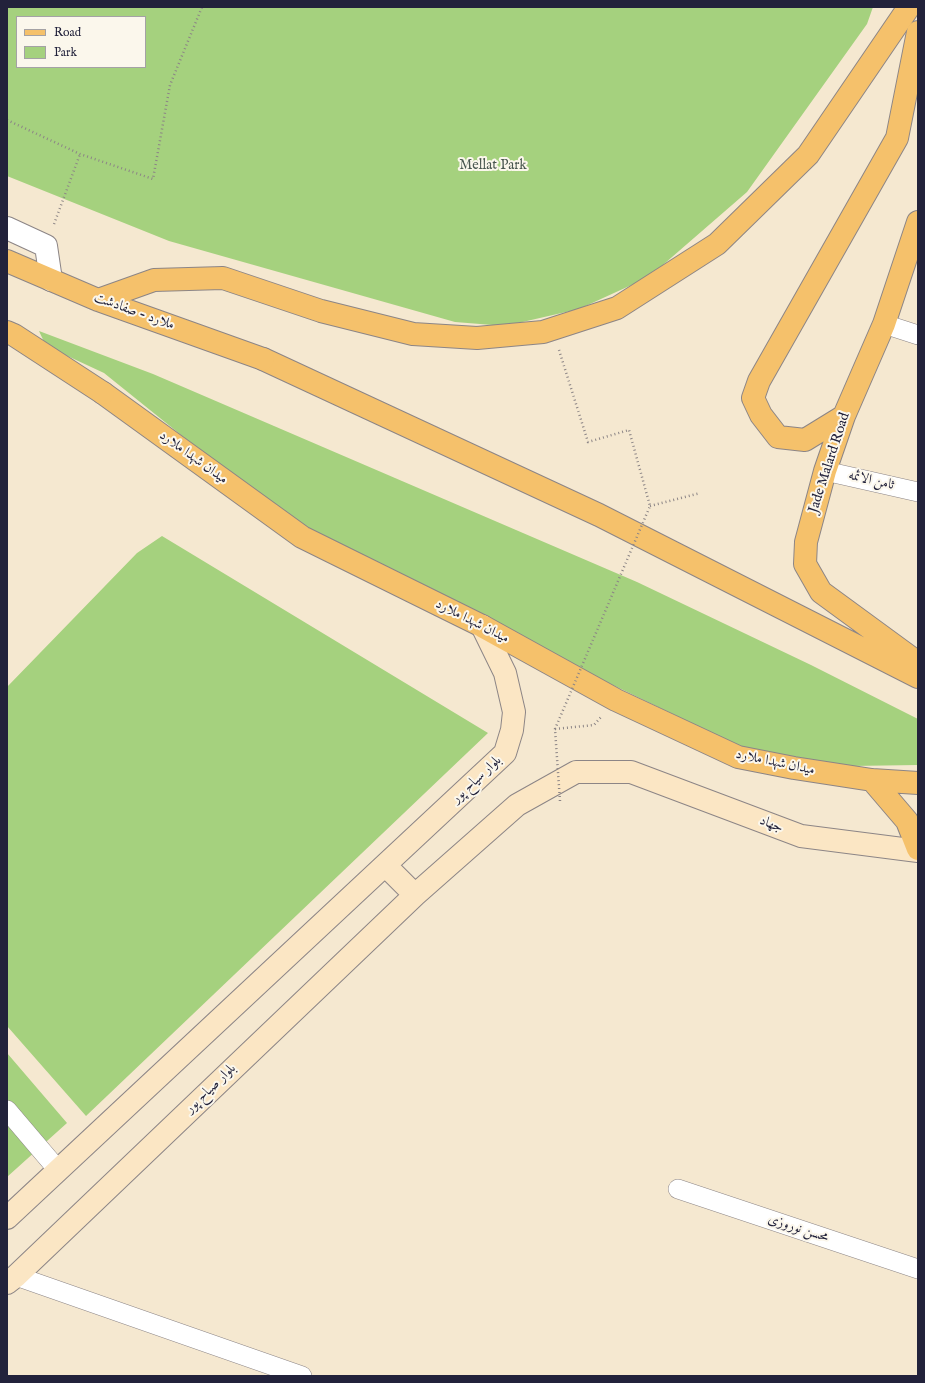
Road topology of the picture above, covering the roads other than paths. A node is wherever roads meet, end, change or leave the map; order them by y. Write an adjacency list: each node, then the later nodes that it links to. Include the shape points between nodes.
1 (909, 7): 7 (main road, via 808,155 717,244 617,308 543,332 477,338 413,334 320,311 223,278 154,280)
2 (918, 32): 11 (main road, via 897,138 759,381 753,398 761,415 778,437 806,440)
3 (918, 222): 8 (main road, Jade Malard Road)
4 (7, 228): 6 (street, via 46,246)
5 (7, 261): 6 (main road, ملارد - صفادشت)
6 (51, 280): 7 (main road, ملارد - صفادشت)
7 (98, 300): 16 (main road, ملارد - صفادشت, via 263,359 599,515)
8 (884, 324): 10 (street); 11 (main road, Jade Malard Road)
9 (7, 332): 14 (main road, میدان شهدا ملارد, via 104,393 302,537)
10 (918, 335)
11 (844, 416): 12 (main road, Jade Malard Road)
12 (824, 471): 13 (street, ثامن الائمه); 15 (main road, Jade Malard Road, via 806,542 806,564 821,592)
13 (918, 492)
14 (482, 626): 17 (main road, میدان شهدا ملارد, via 616,700 738,757); 20 (main road, بلوار سیاح پور, via 505,673 514,712 505,753)
15 (918, 663)
16 (918, 677)
17 (872, 780): 18 (main road, میدان شهدا ملارد); 19 (main road, via 907,820)
18 (918, 783)
19 (918, 850): 21 (main road, جهاد, via 801,836 631,772 576,772 517,805)
20 (386, 866): 21 (main road); 23 (main road)
21 (415, 895): 27 (main road, بلوار صیاح پور)
22 (7, 1110): 23 (street)
23 (58, 1170): 25 (main road)
24 (678, 1189): 26 (street, محسن نوروزی)
25 (7, 1218)
26 (918, 1269)
27 (12, 1280): 28 (street)
28 (302, 1376)

